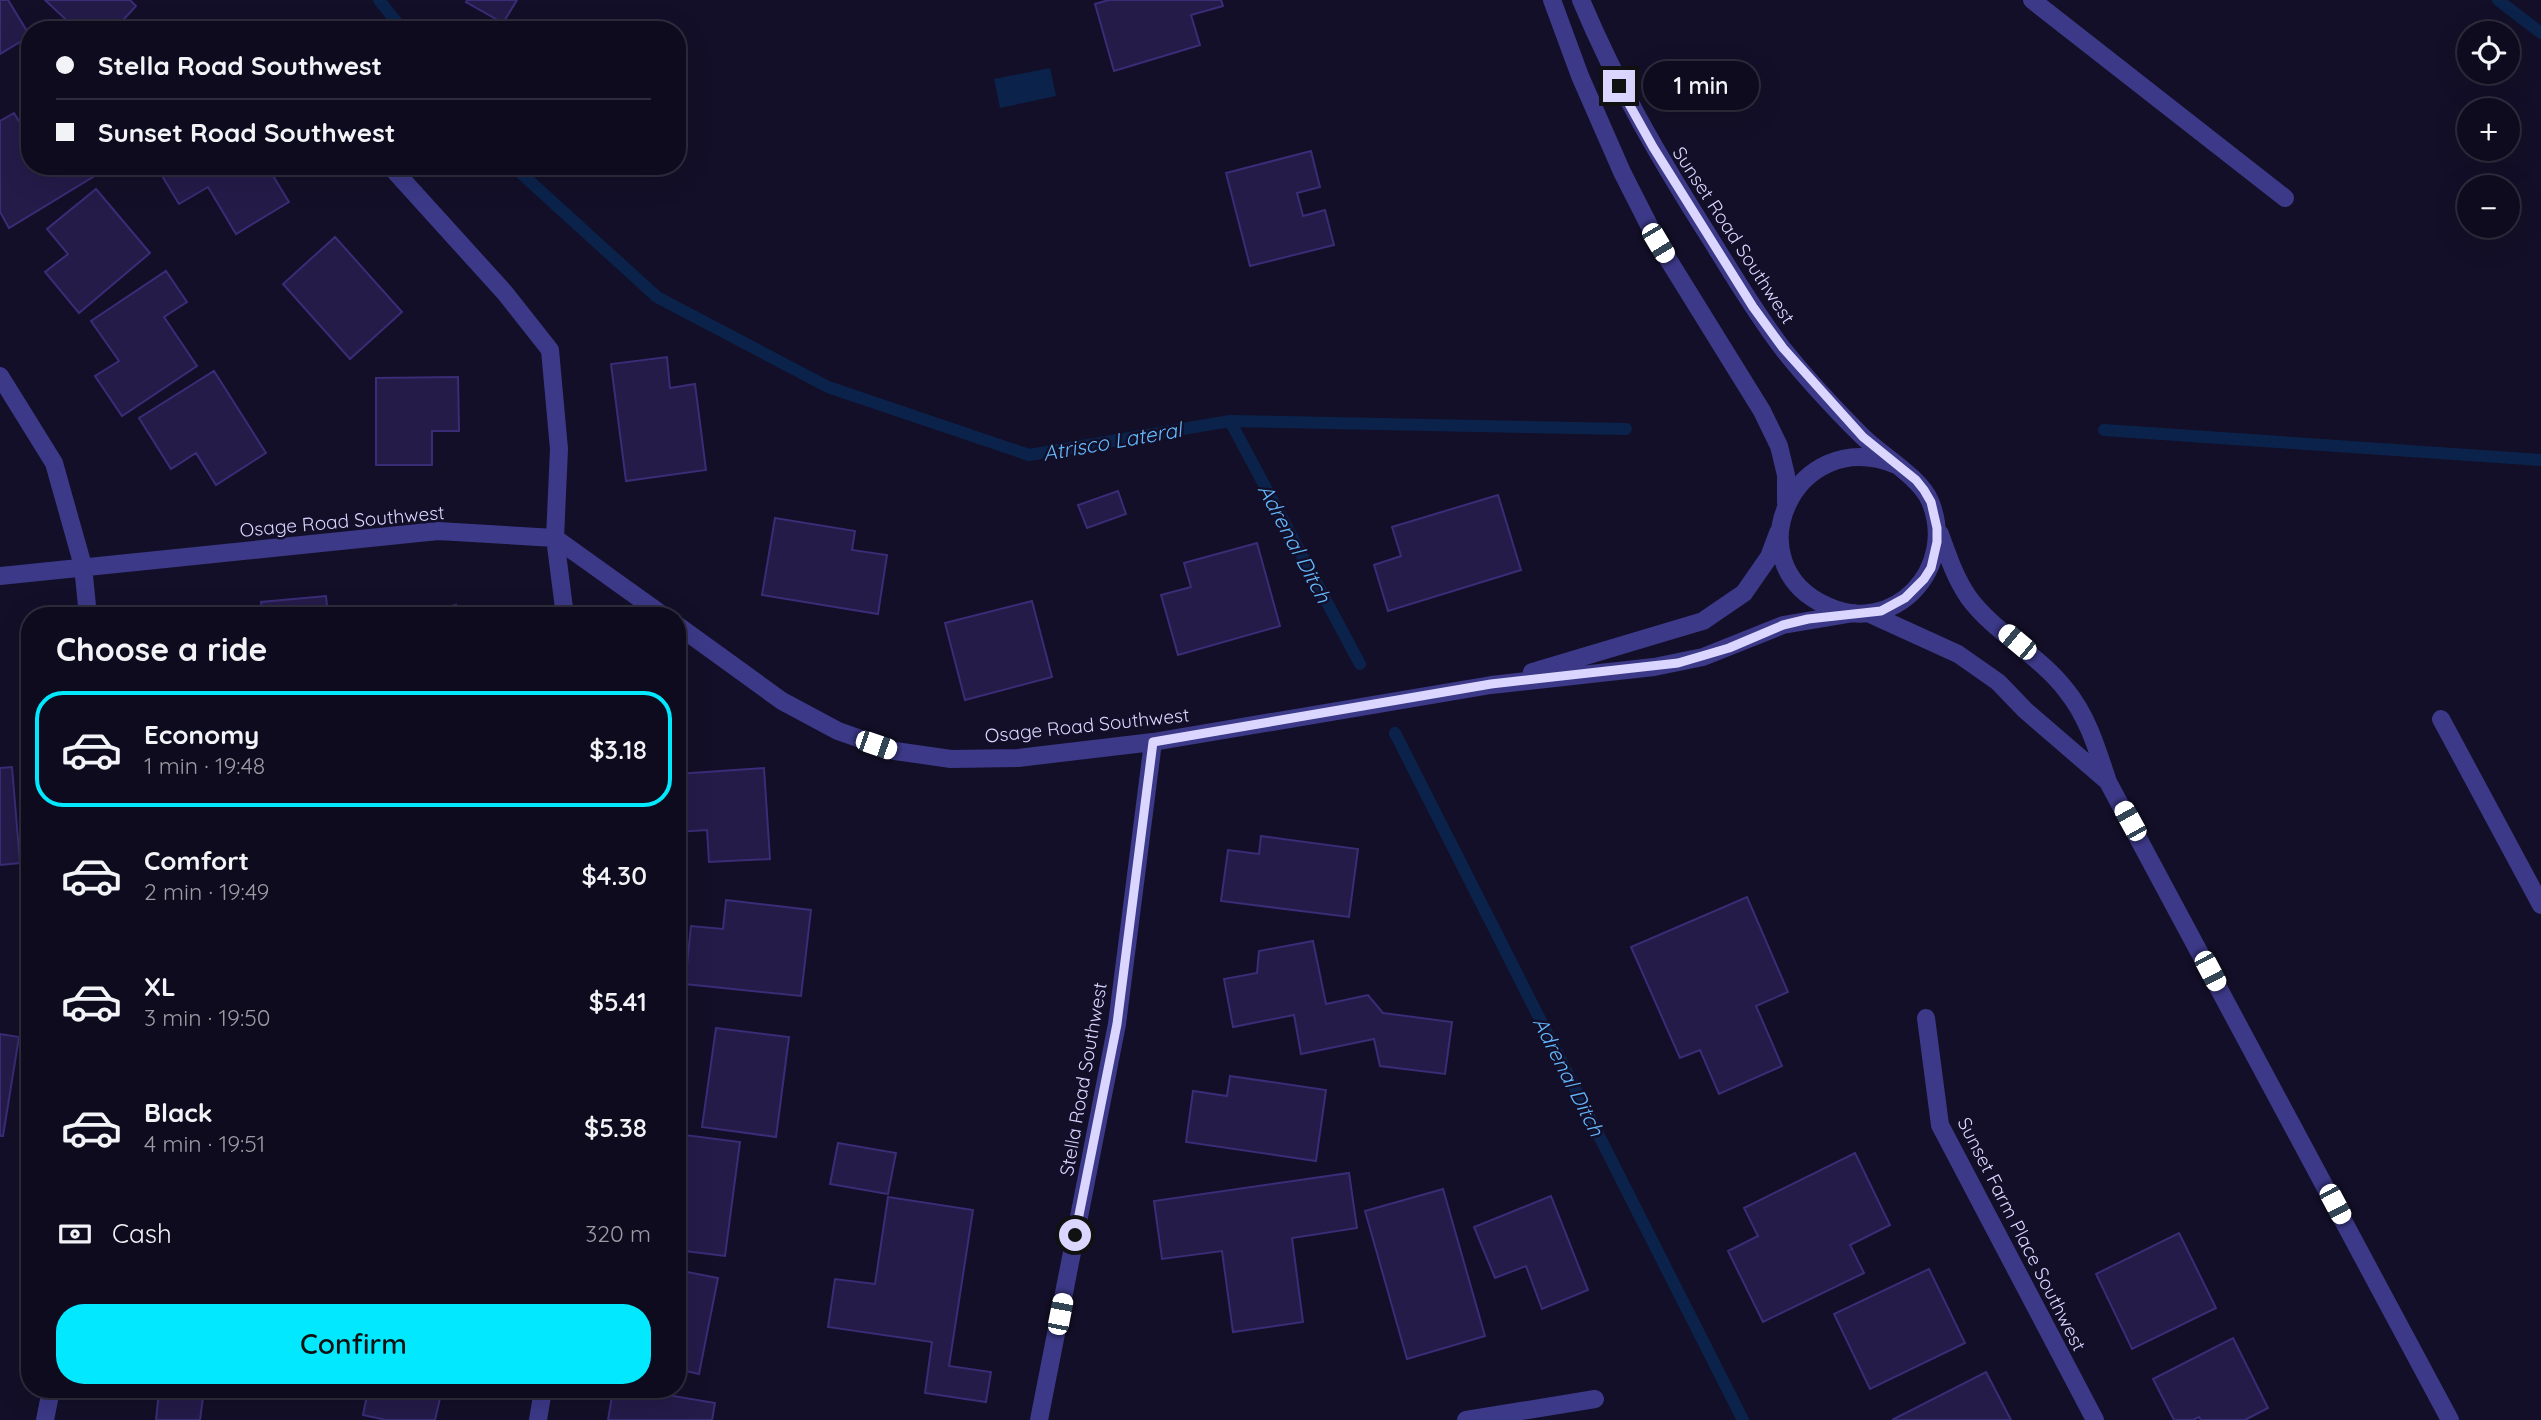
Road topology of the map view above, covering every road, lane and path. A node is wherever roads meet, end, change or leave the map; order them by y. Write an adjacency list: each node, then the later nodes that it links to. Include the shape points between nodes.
1 (1552, 0): 8 (street, via 1580,76 1634,196 1779,446)
2 (1581, 0): 7 (street, Sunset Road Southwest, via 1619,86 1653,147 1753,307 1836,409)
3 (2032, 0): 5 (street)
4 (398, 175): 11 (street, via 550,350 559,449)
5 (2285, 198)
6 (0, 376): 12 (street, via 54,463)
7 (1894, 464): 8 (street, via 1870,457 1831,462 1809,474); 10 (street, via 1924,490)
8 (1786, 504): 9 (street)
9 (1780, 526): 17 (street, via 1784,561 1796,583 1816,601 1839,611); 19 (street, Osage Road Southwest, via 1769,557 1744,593 1703,621)
10 (1937, 528): 17 (street, via 1931,568 1916,589 1894,606); 22 (street, via 1970,600 2039,660 2085,718)
11 (555, 538): 12 (street, Osage Road Southwest, via 439,531); 15 (street); 16 (street)
12 (83, 566): 13 (street, Osage Road Southwest); 14 (street)
13 (0, 576)
14 (87, 607)
15 (564, 607)
16 (651, 607)
17 (1861, 613): 19 (street, Osage Road Southwest, via 1783,625 1678,663); 22 (street, via 1958,654 1998,682)
18 (686, 632): 21 (street, Osage Road Southwest, via 782,701 838,731 895,751 951,759 1017,758)
19 (1491, 684): 21 (street, Osage Road Southwest)
20 (2441, 719): 23 (street)
21 (1153, 742): 30 (street, Stella Road Southwest, via 1117,1024)
22 (2108, 782): 33 (street)
23 (2541, 905)
24 (1926, 1018): 32 (street, Sunset Farm Place Southwest, via 1940,1125)
25 (50, 1398): 28 (street)
26 (542, 1398): 29 (street)
27 (1595, 1399): 31 (street)
28 (46, 1420)
29 (538, 1420)
30 (1039, 1420)
31 (1466, 1420)
32 (2095, 1420)
33 (2449, 1420)

